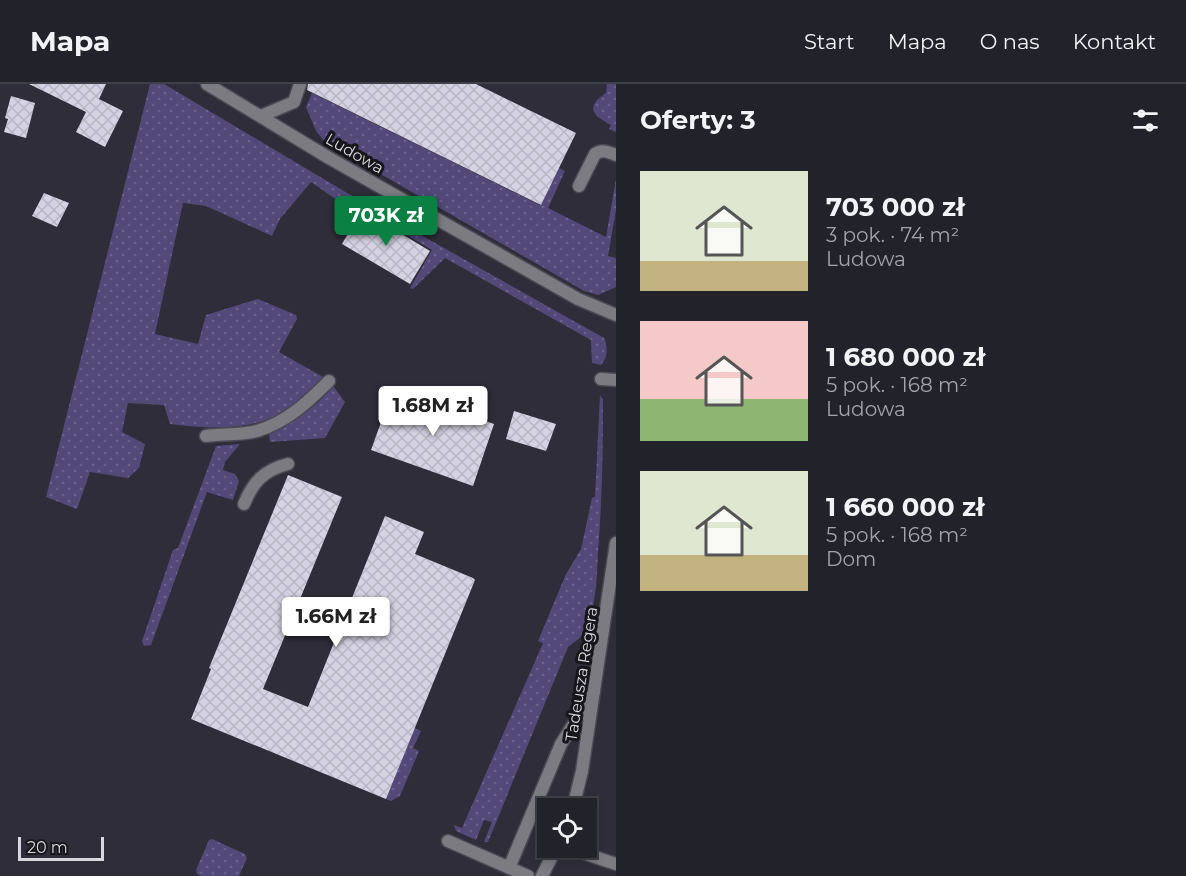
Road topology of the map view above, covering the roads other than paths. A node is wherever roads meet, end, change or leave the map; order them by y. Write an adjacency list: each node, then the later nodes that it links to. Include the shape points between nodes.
1 (207, 84): 3 (street, Ludowa)
2 (300, 84): 4 (street, via 294,102)
3 (224, 88): 4 (street, Ludowa)
4 (261, 116): 7 (street, Ludowa, via 578,299)
5 (616, 155): 6 (street, via 606,151 595,154)
6 (579, 186)
7 (616, 315)
8 (601, 379): 9 (street)
9 (616, 380)
10 (329, 381): 11 (street, via 296,412 271,425 256,431)
11 (206, 436)
12 (288, 464): 13 (street, via 258,479)
13 (244, 504)
14 (616, 543): 15 (street, Tadeusza Regera)
15 (595, 691): 16 (street, Tadeusza Regera); 21 (street, via 561,744)
16 (575, 798)
17 (448, 841): 21 (street)
18 (551, 858): 23 (street)
19 (597, 858): 20 (street)
20 (616, 864)
21 (509, 868): 22 (street)
22 (528, 876)
23 (542, 876)

